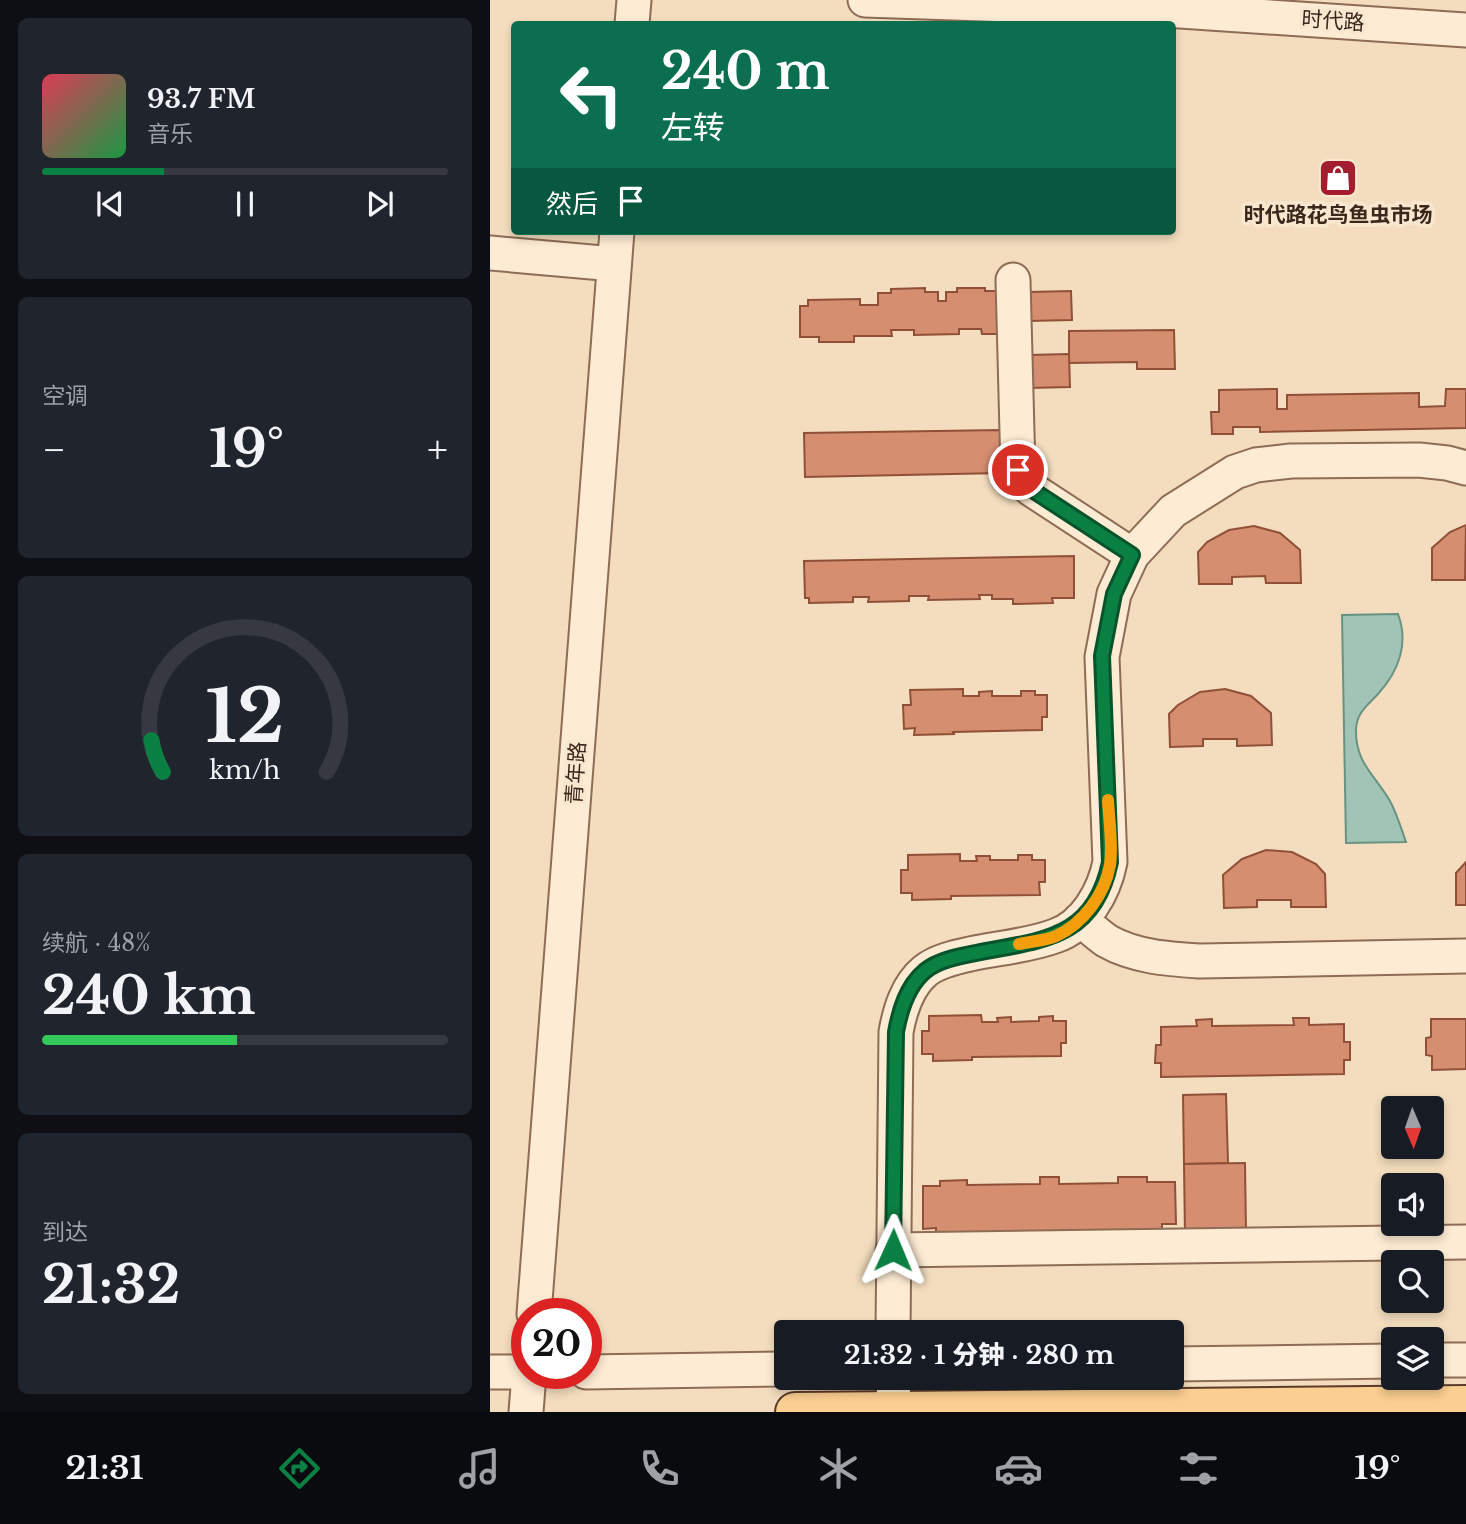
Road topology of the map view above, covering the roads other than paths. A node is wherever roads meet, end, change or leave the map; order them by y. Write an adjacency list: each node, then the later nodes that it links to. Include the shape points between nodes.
1 (634, 0): 4 (street)
2 (865, 0): 3 (street, 时代路)
3 (1406, 13): 5 (street, 时代路)
4 (632, 21)
5 (1466, 30)
6 (617, 235): 8 (street, 青年路)
7 (490, 253): 8 (street)
8 (614, 264): 16 (street, 青年路)
9 (1013, 280): 11 (street, via 1018,470 1031,489)
10 (1466, 468): 11 (street, via 1381,460 1256,465 1235,472 1173,511)
11 (1132, 555): 12 (street, via 1114,594 1102,656 1110,862 1098,897)
12 (1080, 920): 13 (street, via 1107,941 1168,959); 15 (street, via 1056,936 938,964 925,971 910,991 896,1032)
13 (1466, 956)
14 (1466, 1242): 15 (street)
15 (893, 1250): 17 (street)
16 (535, 1298)
17 (893, 1320)
18 (1444, 1360): 19 (street)
19 (1466, 1360)
20 (1381, 1361): 21 (street)
21 (1184, 1364)
22 (774, 1369): 24 (street)
23 (490, 1372): 25 (street)
24 (602, 1372)
25 (511, 1373)
26 (527, 1389): 30 (street)
27 (893, 1390): 29 (street)
28 (1466, 1405): 29 (main road)
29 (894, 1411): 31 (main road)
30 (526, 1412)
31 (795, 1412)

